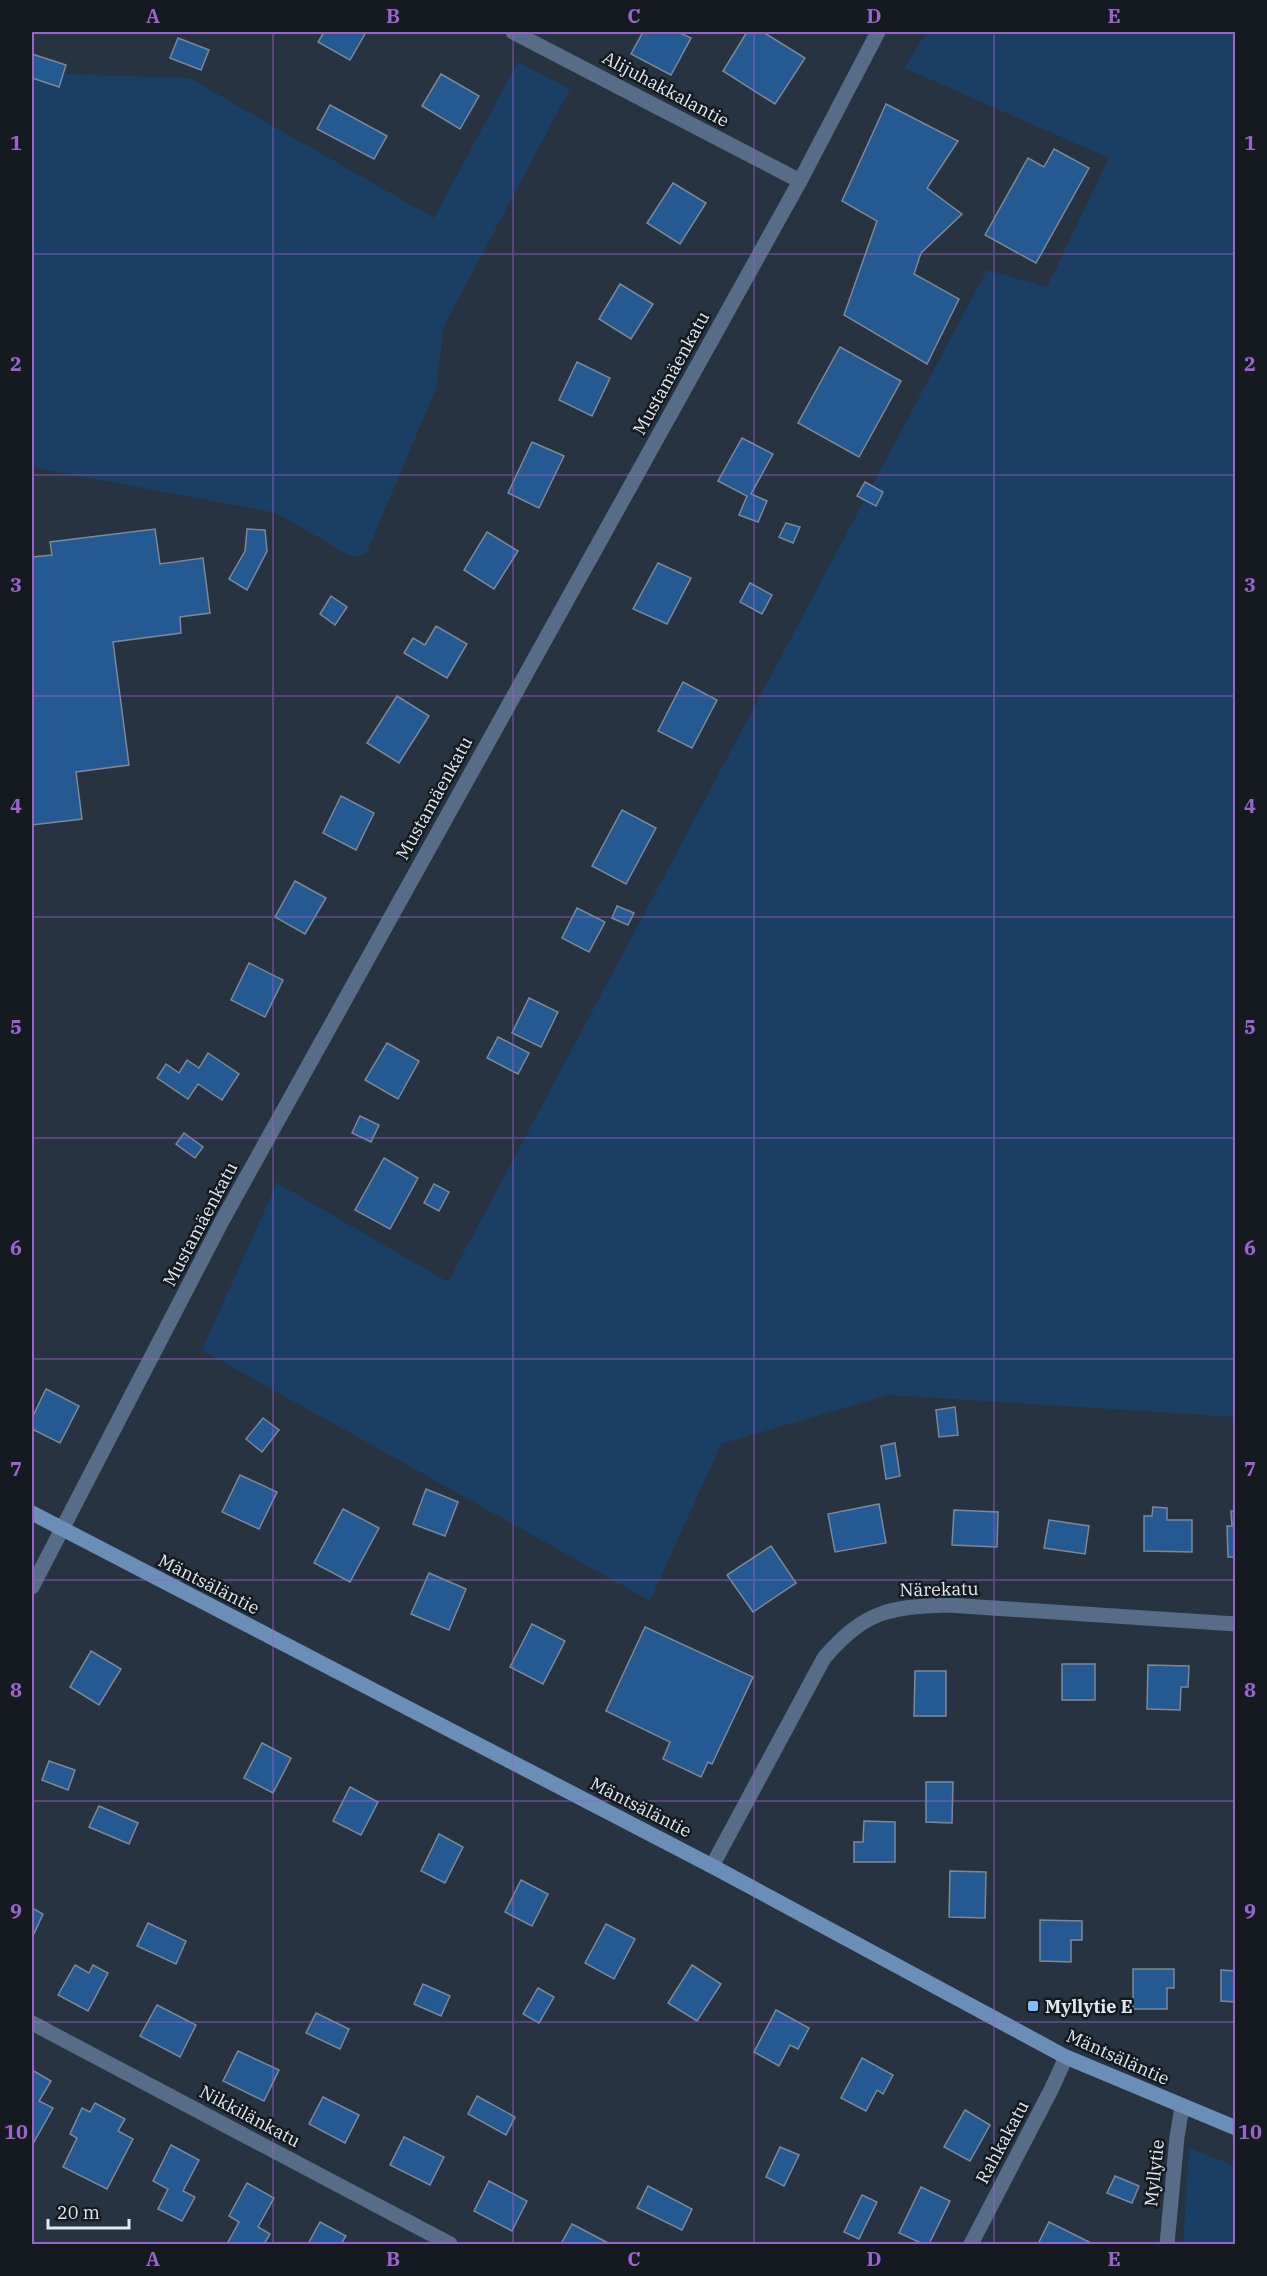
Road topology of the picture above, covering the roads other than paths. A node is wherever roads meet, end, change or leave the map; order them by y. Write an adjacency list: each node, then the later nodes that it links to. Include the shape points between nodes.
1 (513, 32): 3 (street, Alijuhakkalantie)
2 (878, 32): 3 (street, Mustamäenkatu)
3 (800, 181): 5 (street, Mustamäenkatu, via 222,1221)
4 (32, 1513): 5 (street, Mäntsäläntie)
5 (63, 1530): 6 (street, Mustamäenkatu); 8 (street, Mäntsäläntie)
6 (32, 1587)
7 (1236, 1624): 8 (street, Närekatu, via 948,1605 888,1610 865,1620 843,1636 824,1658)
8 (712, 1866): 10 (street, Mäntsäläntie)
9 (32, 2022): 13 (street, Nikkilänkatu)
10 (1066, 2057): 11 (street, Mäntsäläntie); 14 (street, Rahkakatu)
11 (1182, 2107): 12 (street, Mäntsäläntie); 15 (street, Myllytie)
12 (1236, 2128)
13 (450, 2244)
14 (971, 2244)
15 (1167, 2244)

